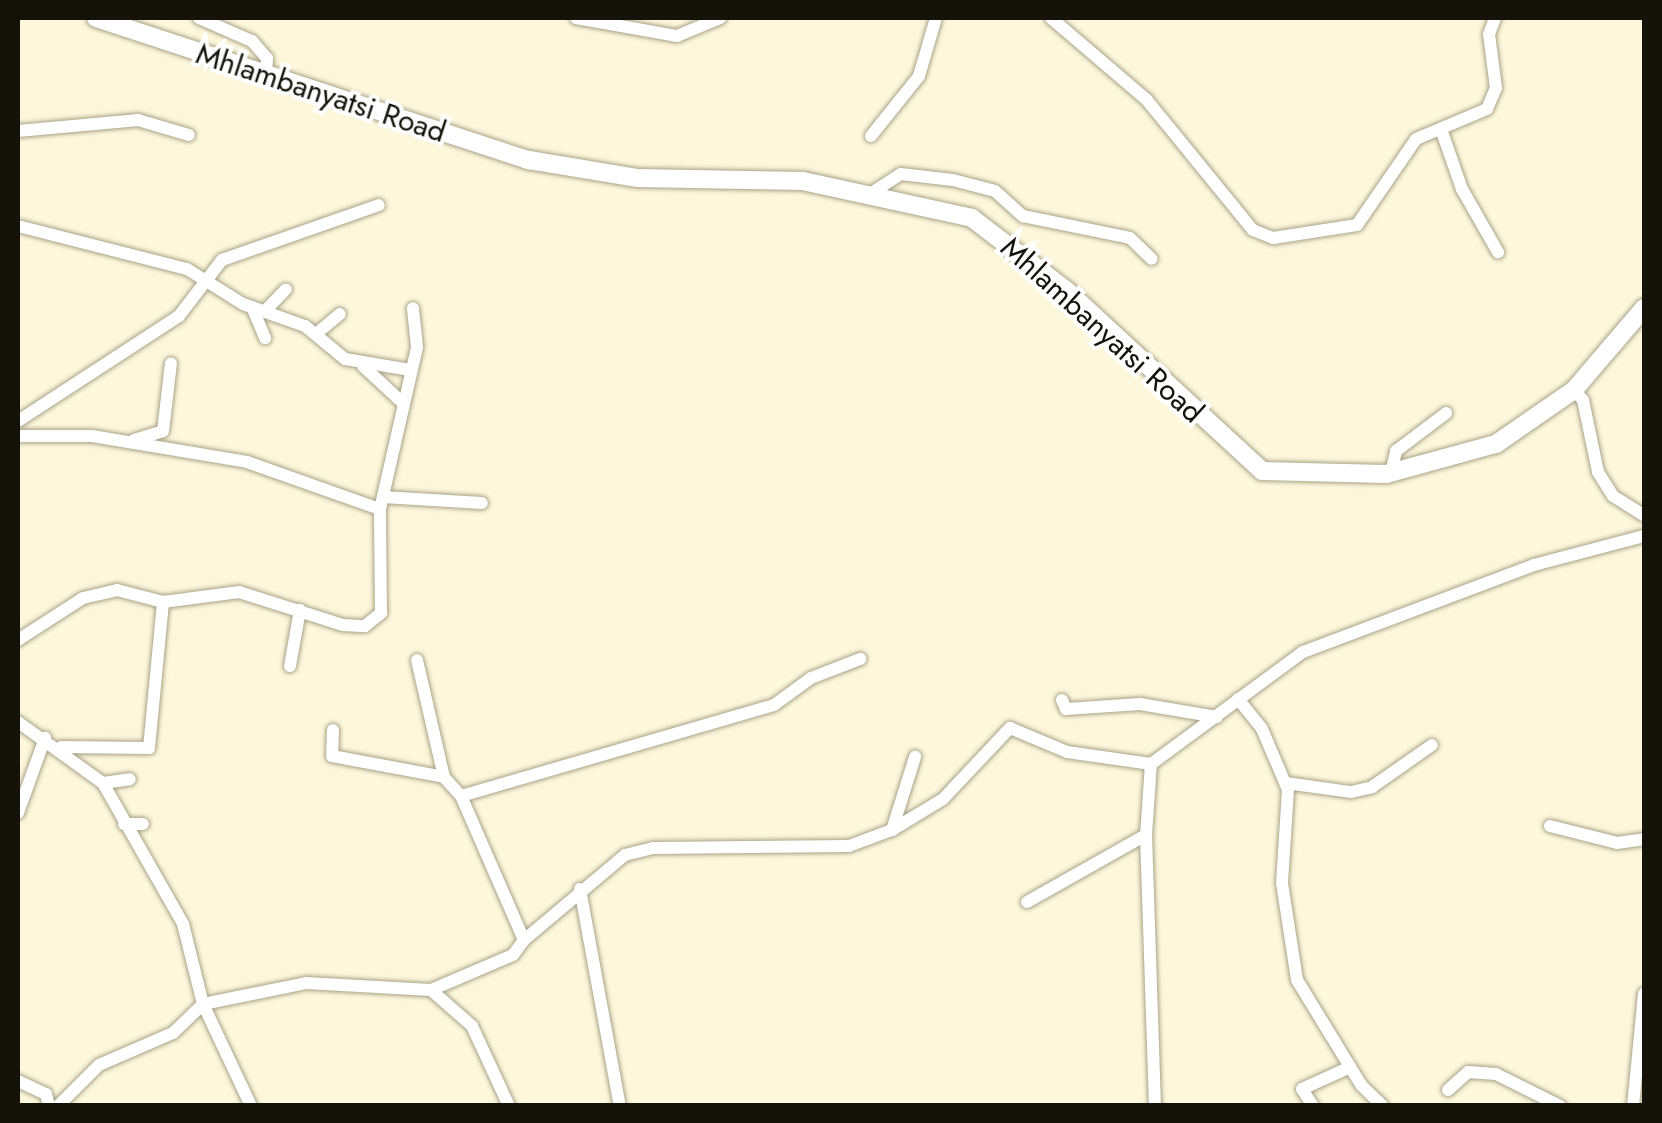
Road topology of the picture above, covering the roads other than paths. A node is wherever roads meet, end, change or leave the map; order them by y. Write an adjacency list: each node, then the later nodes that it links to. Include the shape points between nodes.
1 (96, 18): 8 (main road, Mhlambanyatsi Road)
2 (198, 18): 8 (street, via 252,41 266,58)
3 (576, 18): 4 (street, via 677,36)
4 (720, 18)
5 (936, 18): 12 (street, via 919,76)
6 (1051, 18): 9 (street, via 1146,100 1254,230 1273,238 1358,225 1416,139)
7 (1496, 18): 9 (street, via 1488,34 1492,100)
8 (266, 75): 13 (main road, Mhlambanyatsi Road, via 570,168)
9 (1442, 129): 16 (street, via 1462,189)
10 (18, 131): 11 (street, via 138,120)
11 (189, 134)
12 (872, 136)
13 (873, 192): 17 (street, via 901,174 953,180 995,191 1023,216 1130,238); 35 (main road, Mhlambanyatsi Road, via 972,218 1020,250 1262,471)
14 (379, 205): 18 (street, via 282,234 222,260)
15 (18, 226): 18 (street)
16 (1498, 252)
17 (1152, 259)
18 (206, 277): 22 (street); 32 (street, via 179,316)
19 (286, 289): 22 (street)
20 (413, 308): 28 (street, via 420,326)
21 (1644, 308): 29 (main road, Mhlambanyatsi Road)
22 (258, 309): 24 (street); 25 (street)
23 (340, 314): 24 (street)
24 (316, 334): 27 (street)
25 (265, 338)
26 (171, 362): 34 (street, via 163,431)
27 (363, 366): 28 (street); 30 (street)
28 (410, 370): 30 (street)
29 (1574, 390): 35 (main road, Mhlambanyatsi Road, via 1496,444); 38 (street, via 1583,400 1598,472 1613,496)
30 (404, 404): 36 (street)
31 (1446, 413): 35 (street, via 1396,450)
32 (18, 420)
33 (18, 436): 34 (street)
34 (126, 442): 36 (street, via 247,462)
35 (1391, 473)
36 (382, 503): 37 (street); 41 (street, via 381,613 356,626)
37 (482, 503)
38 (1644, 515)
39 (1644, 536): 46 (street, via 1534,565 1302,652)
40 (163, 602): 41 (street, via 239,592); 42 (street, via 117,590 83,598); 53 (street, via 149,748)
41 (300, 610): 45 (street)
42 (18, 640)
43 (860, 659): 60 (street, via 811,678 774,705)
44 (417, 660): 56 (street)
45 (290, 666)
46 (1238, 699): 48 (street); 58 (street, via 1262,729)
47 (1062, 700): 48 (street, via 1066,709 1140,704)
48 (1217, 717): 55 (street)
49 (18, 722): 51 (street)
50 (334, 730): 56 (street, via 332,756)
51 (45, 738): 53 (street); 61 (street)
52 (1432, 745): 58 (street, via 1372,787 1330,792)
53 (61, 747): 59 (street)
54 (915, 757): 65 (street)
55 (1152, 764): 65 (street, via 1067,752 1010,728 943,799); 66 (street)
56 (444, 778): 60 (street)
57 (130, 780): 59 (street)
58 (1286, 783): 75 (street, via 1282,884 1297,980)
59 (103, 784): 62 (street)
60 (461, 796): 71 (street)
61 (18, 813)
62 (124, 824): 63 (street); 74 (street, via 183,924)
63 (143, 824)
64 (1550, 826): 67 (street)
65 (892, 830): 69 (street, via 850,846 790,851 653,848 625,855)
66 (1146, 835): 70 (street); 84 (street)
67 (1640, 842): 68 (street)
68 (1644, 858)
69 (580, 889): 71 (street); 83 (street)
70 (1026, 902)
71 (524, 940): 72 (street, via 513,955)
72 (431, 990): 74 (street, via 306,983); 82 (street, via 472,1026)
73 (1644, 994): 78 (street)
74 (203, 1004): 80 (street, via 173,1033 100,1065); 81 (street)
75 (1350, 1067): 85 (street, via 1302,1089); 86 (street)
76 (18, 1081): 79 (street, via 46,1094)
77 (1448, 1090): 87 (street, via 1468,1072 1496,1074)
78 (1632, 1104)
79 (49, 1106)
80 (58, 1106)
81 (251, 1106)
82 (509, 1106)
83 (620, 1106)
84 (1156, 1106)
85 (1312, 1106)
86 (1383, 1106)
87 (1560, 1106)

